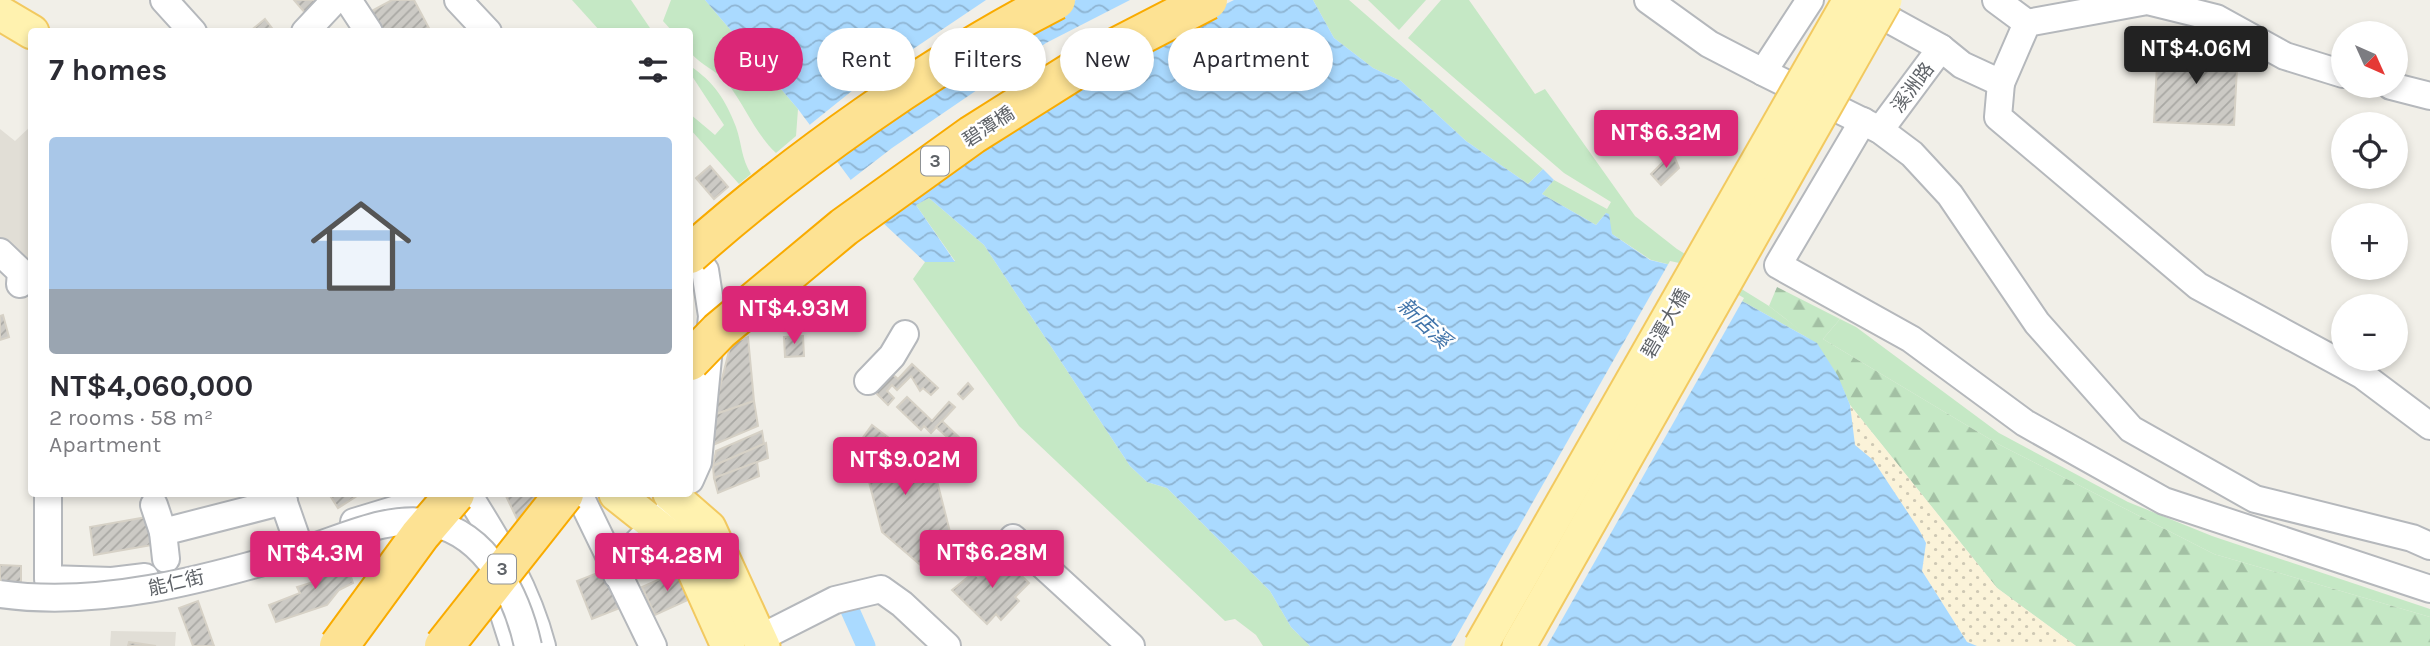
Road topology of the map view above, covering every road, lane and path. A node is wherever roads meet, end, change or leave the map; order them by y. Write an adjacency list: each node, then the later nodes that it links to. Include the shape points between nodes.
1 (164, 0): 14 (street)
2 (335, 0): 15 (street)
3 (348, 0): 16 (street)
4 (458, 0): 17 (street)
5 (1056, 0): 28 (highway, bridge, via 921,80 813,155)
6 (1208, 0): 34 (highway, 碧潭橋 / 3, bridge, via 1088,62 972,135 844,226)
7 (1648, 0): 23 (street, via 1709,44)
8 (1810, 0): 23 (street)
9 (1851, 0): 21 (street); 69 (main road, 碧潭大橋, bridge)
10 (1885, 0): 70 (main road, 碧潭大橋, bridge)
11 (1996, 0): 13 (street)
12 (0, 13): 18 (main road)
13 (2027, 23): 22 (street, via 2147,1 2216,18 2286,56); 24 (street)
14 (190, 28)
15 (309, 28)
16 (366, 28)
17 (484, 28)
18 (28, 30)
19 (0, 31): 20 (main road)
20 (28, 48)
21 (1941, 48): 24 (street, 溪洲路, via 1962,65); 27 (street, 溪洲路)
22 (2331, 70)
23 (1763, 72): 27 (street)
24 (2001, 83): 36 (street, via 1998,117 2198,286 2361,375)
25 (2408, 90): 26 (street)
26 (2430, 96)
27 (1871, 125): 53 (street, via 1912,154 1950,195 2037,323 2131,429 2255,499); 57 (street, 溪洲路, via 1778,265 1911,339 2025,423 2164,501)
28 (693, 250)
29 (0, 253): 31 (street, via 21,272)
30 (693, 256): 32 (street, via 705,270)
31 (17, 285)
32 (700, 307): 37 (street, via 711,351 698,462)
33 (905, 334): 35 (street)
34 (693, 358)
35 (868, 381)
36 (2430, 426)
37 (693, 471)
38 (48, 497): 55 (street, via 48,579 112,581)
39 (282, 497): 51 (street); 54 (street)
40 (437, 497): 54 (street)
41 (441, 497): 60 (highway, bridge, via 420,536)
42 (443, 497): 62 (street, via 496,591)
43 (470, 497): 64 (street, via 514,567 533,610)
44 (562, 497): 61 (highway, 3, bridge)
45 (580, 497): 56 (street)
46 (620, 497): 50 (main road)
47 (677, 497): 50 (street)
48 (685, 497): 59 (main road, via 709,528)
49 (154, 505): 51 (street)
50 (655, 525): 56 (street); 66 (main road, via 684,548)
51 (163, 532): 55 (street)
52 (1013, 538): 68 (street)
53 (2430, 546)
54 (300, 549): 55 (street)
55 (175, 565)
56 (617, 575): 65 (street)
57 (2430, 589)
58 (0, 594): 63 (street, 能仁街, bridge, via 91,597 153,588 298,552 370,528 431,523 456,531 493,564 516,603)
59 (761, 642): 67 (street, via 843,597 881,589)
60 (339, 646)
61 (444, 646)
62 (514, 646)
63 (528, 646)
64 (541, 646)
65 (653, 646)
66 (728, 646)
67 (947, 646)
68 (1131, 646)
69 (1481, 646)
70 (1519, 646)

